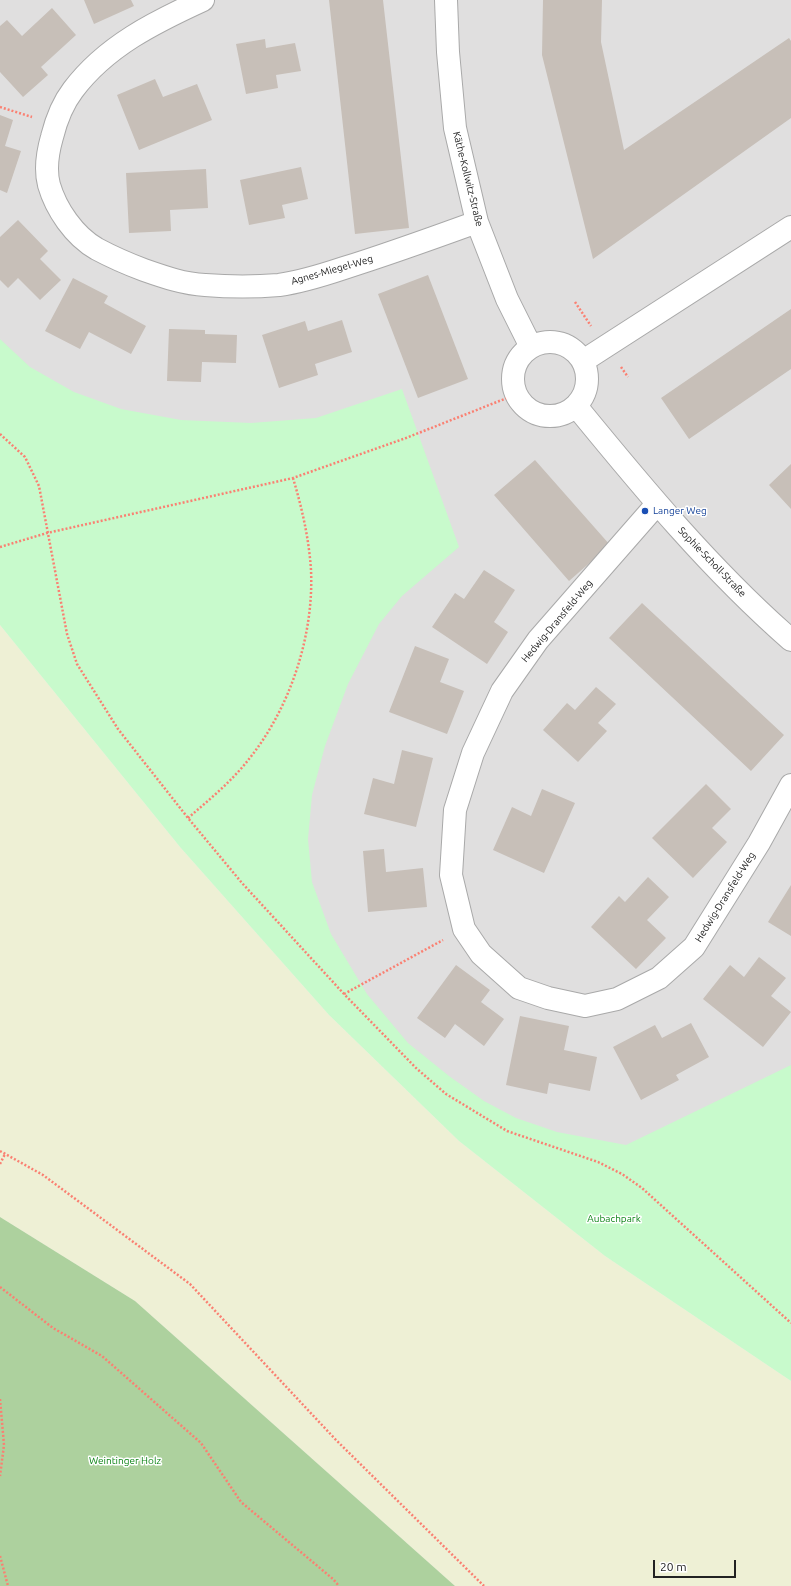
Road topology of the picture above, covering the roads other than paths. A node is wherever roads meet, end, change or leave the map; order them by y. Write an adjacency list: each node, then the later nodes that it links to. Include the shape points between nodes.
1 (203, 0): 3 (street, Agnes-Miegel-Weg, via 164,18 126,40 99,62 73,90 55,125 48,152 49,183 60,210 76,231 96,248 166,278 202,285 241,287 281,284 322,275)
2 (446, 0): 3 (street, Käthe-Kollwitz-Straße, via 455,128)
3 (477, 222): 5 (street, Käthe-Kollwitz-Straße, via 507,299)
4 (791, 227): 6 (street)
5 (531, 347): 6 (street, via 554,342 566,345); 7 (street, via 523,354 515,368 513,384 523,404 532,412 543,416 567,413)
6 (583, 361): 7 (street, via 587,372 587,385 584,396)
7 (576, 406): 8 (street, Sophie-Scholl-Straße)
8 (657, 504): 9 (street, Sophie-Scholl-Straße, via 763,615); 10 (street, Hedwig-Dransfeld-Weg, via 538,640 502,691 473,753 455,810 451,875 464,929 481,954 519,988 548,998 585,1006 617,999 658,978 694,947)
9 (791, 640)
10 (791, 785)

